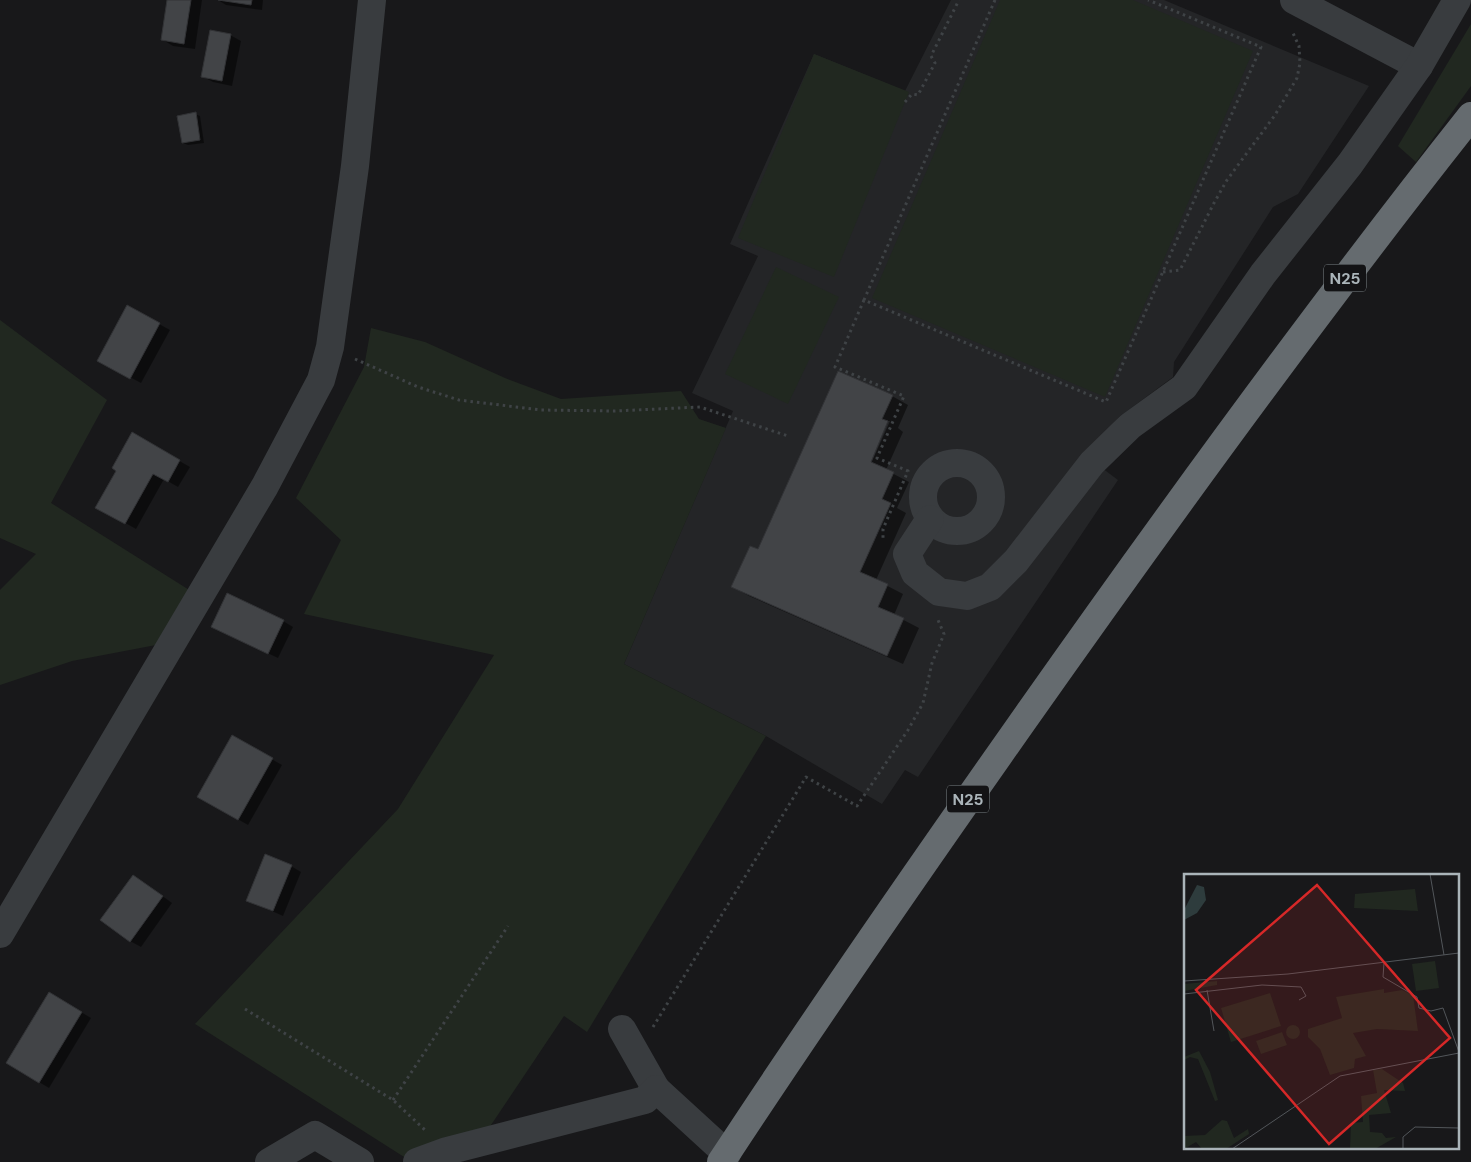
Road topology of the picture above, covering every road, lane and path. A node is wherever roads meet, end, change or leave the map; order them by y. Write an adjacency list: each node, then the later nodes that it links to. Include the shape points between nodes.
1 (372, 0): 12 (street, via 355,166)
2 (959, 0): 8 (path, via 931,56 935,63 918,96 912,94)
3 (995, 0): 11 (path)
4 (1148, 0): 10 (path, via 1261,47)
5 (1457, 0): 7 (street)
6 (1292, 12): 7 (street); 10 (path, via 1299,46 1297,78 1227,180 1180,270)
7 (1419, 66): 15 (street, via 1184,387 1130,426 1092,463 1016,562 990,588 966,596 939,592 915,573)
8 (905, 102)
9 (1471, 116): 24 (highway, N25, via 1374,238 1123,579 890,910)
10 (1163, 272): 11 (path, via 1106,402)
11 (864, 300): 15 (path, via 835,367 904,396 877,458 908,471 883,529 887,563)
12 (330, 347): 13 (path, via 418,387 460,400 541,410 615,412 700,407); 18 (street, via 321,380 265,486)
13 (788, 436)
14 (930, 518): 15 (street)
15 (907, 554)
16 (934, 616): 20 (path, via 944,634 932,663 923,702 857,806 806,777 650,1032)
17 (508, 926): 22 (path)
18 (0, 934)
19 (245, 1009): 22 (path)
20 (622, 1029): 21 (street)
21 (656, 1089): 23 (street, via 645,1100); 24 (street)
22 (393, 1100): 23 (path)
23 (448, 1151): 27 (street)
24 (724, 1158)
25 (269, 1162): 26 (street, via 315,1135)
26 (360, 1162)
27 (417, 1162)

